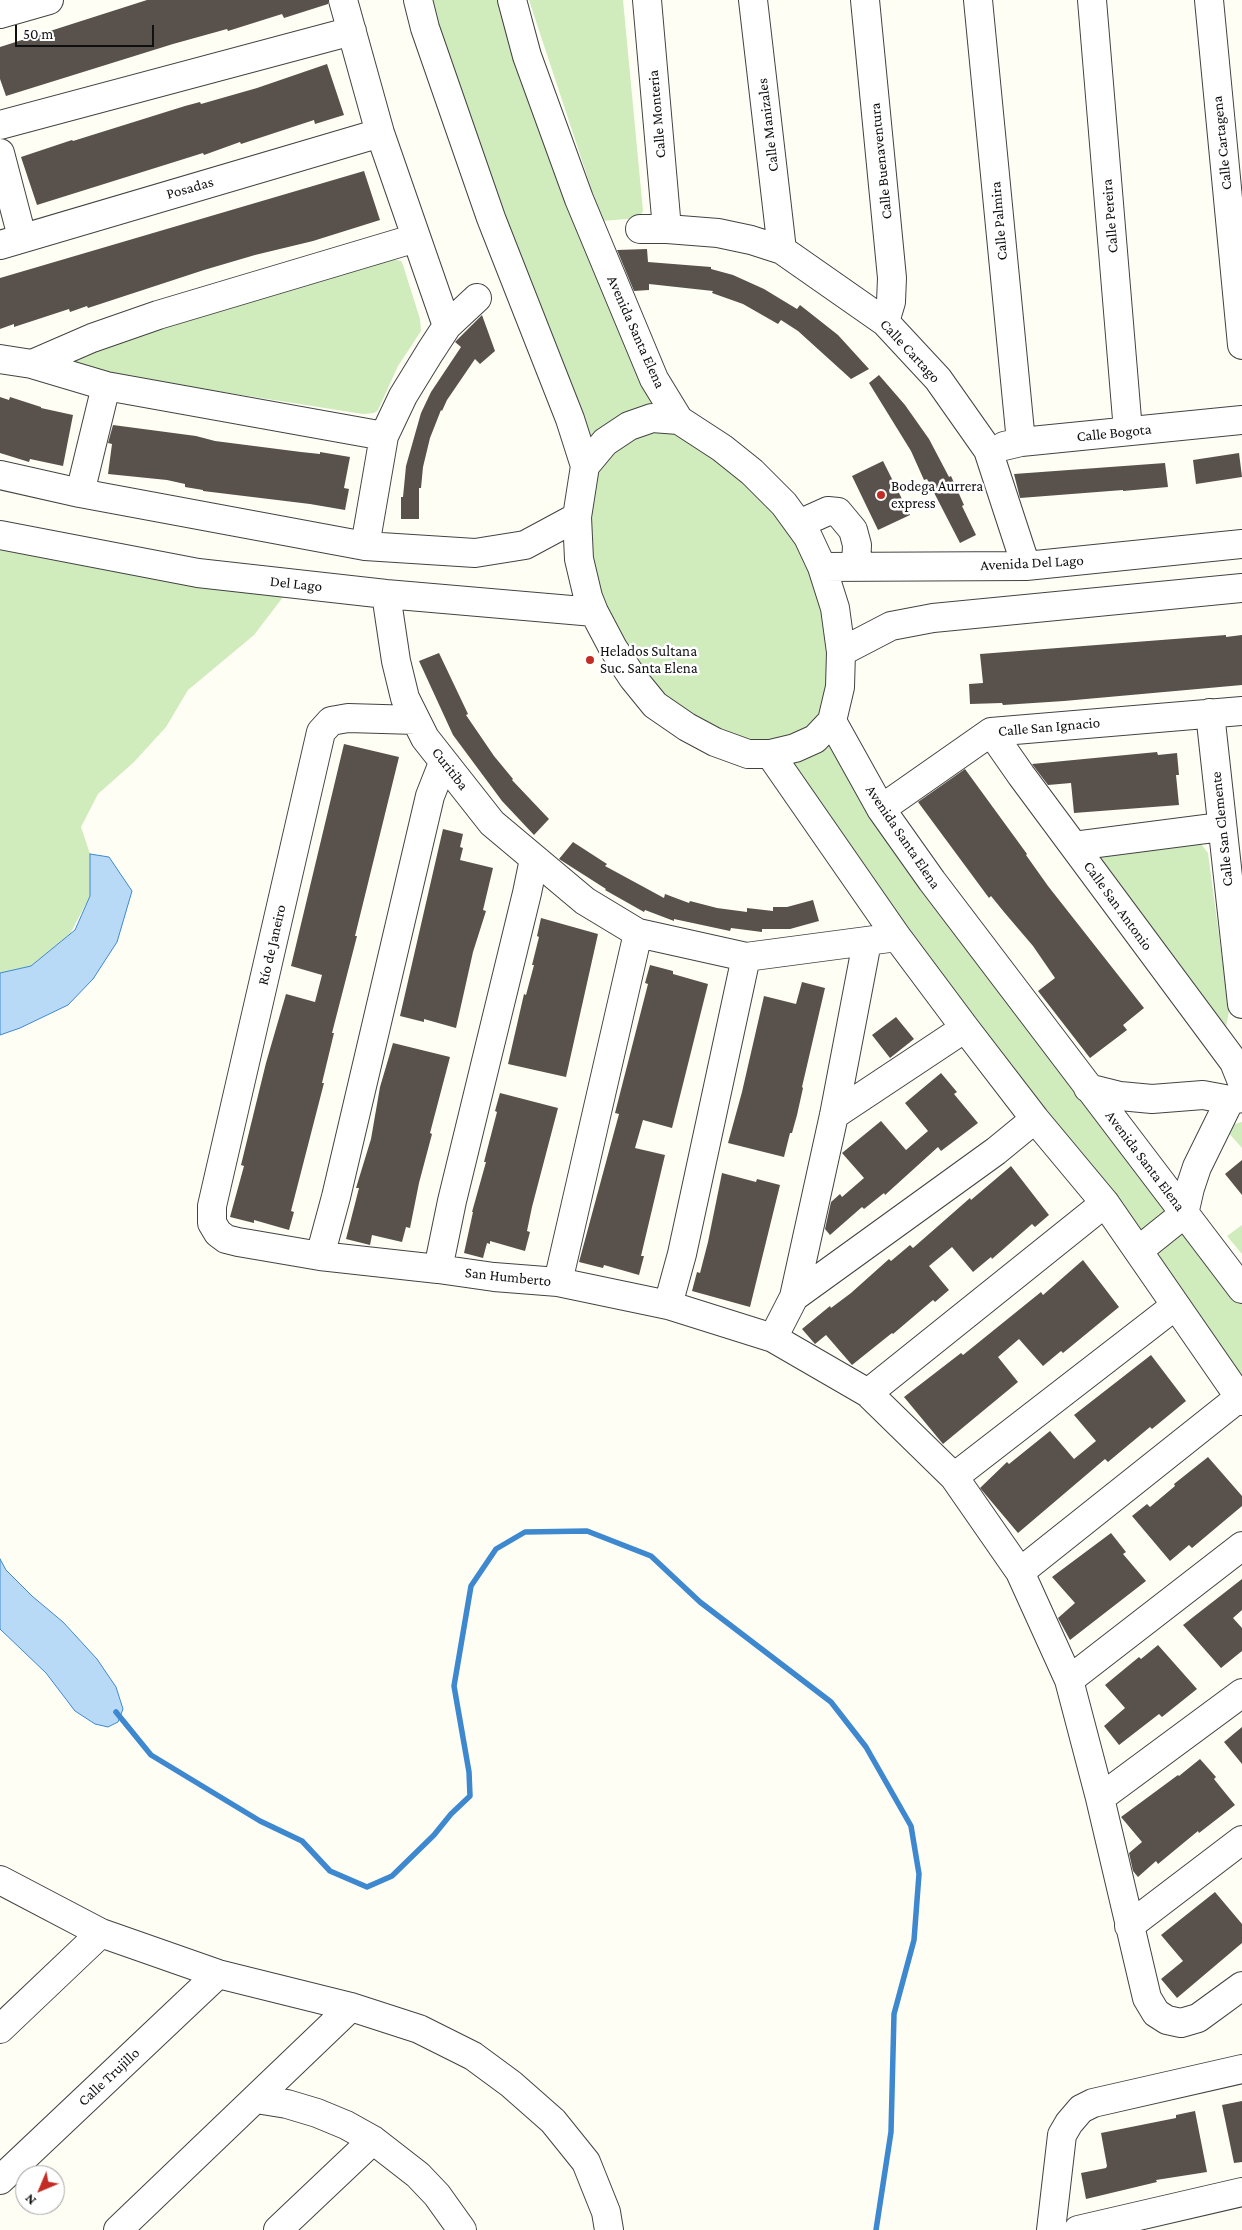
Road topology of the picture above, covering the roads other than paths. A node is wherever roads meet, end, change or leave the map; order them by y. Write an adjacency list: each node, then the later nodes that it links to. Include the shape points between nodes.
1 (49, 0): 11 (street)
2 (343, 0): 12 (street)
3 (418, 0): 34 (street, via 491,218 570,419)
4 (512, 0): 28 (street, Avenida Santa Elena, via 526,56 579,199 654,379)
5 (647, 0): 16 (street, Calle Monteria)
6 (753, 0): 20 (street, Calle Manizales)
7 (865, 0): 22 (street, Calle Buenaventura, via 892,278 891,302)
8 (978, 0): 32 (street, Calle Palmira)
9 (1092, 0): 30 (street, Calle Pereira)
10 (1208, 0): 24 (street, Calle Cartagena)
11 (0, 14)
12 (352, 31): 13 (street); 14 (street)
13 (0, 125)
14 (380, 133): 18 (street); 19 (street, Posadas)
15 (0, 153): 19 (street)
16 (667, 228): 17 (street, Calle Cartago); 20 (street, Calle Cartago, via 718,233)
17 (640, 229)
18 (416, 238): 23 (street); 26 (street, via 158,315)
19 (11, 241)
20 (782, 250): 22 (street, Calle Cartago)
21 (476, 298): 23 (street)
22 (885, 322): 33 (street, Calle Cartago, via 938,380)
23 (447, 326): 31 (street, via 408,389)
24 (1242, 345)
25 (0, 359): 26 (street)
26 (32, 364): 27 (street)
27 (106, 386): 31 (street); 36 (street)
28 (679, 420): 34 (street, via 652,418 630,426 605,442); 38 (street, Avenida Santa Elena, via 752,472)
29 (1242, 420): 30 (street, Calle Bogota)
30 (1128, 431): 32 (street, Calle Bogota)
31 (384, 436): 41 (street)
32 (1021, 442): 33 (street, Calle Bogota)
33 (988, 450): 44 (street, Calle Cartago)
34 (585, 466): 37 (street)
35 (0, 475): 36 (street)
36 (80, 493): 41 (street)
37 (577, 517): 41 (street, via 525,545 474,553); 47 (street, via 579,559)
38 (799, 524): 42 (street, Avenida Santa Elena); 43 (street, via 828,511 838,512 853,530 857,545)
39 (0, 535): 46 (street, Del Lago, via 198,573)
40 (1234, 545): 44 (street, Avenida Del Lago); 45 (street)
41 (366, 546)
42 (822, 566): 43 (street, Avenida Del Lago); 48 (street, Avenida Santa Elena, via 835,608)
43 (856, 566): 44 (street, Avenida Del Lago)
44 (1026, 566)
45 (1236, 589): 48 (street, via 933,618 890,626)
46 (386, 594): 47 (street, Del Lago); 51 (street, Curitiba, via 396,661 405,698)
47 (594, 612): 54 (street, via 613,648 655,705 715,742 748,754)
48 (841, 652): 52 (street, Avenida Santa Elena, via 840,687)
49 (1242, 711): 50 (street, Calle San Ignacio)
50 (1210, 713): 53 (street, Calle San Ignacio); 57 (street, Calle San Clemente)
51 (416, 720): 55 (street, Curitiba); 72 (street, Río de Janeiro, via 348,718 331,721 321,732 212,1206 212,1223 218,1233)
52 (832, 721): 54 (street, via 814,739); 56 (street, Avenida Santa Elena)
53 (991, 732): 56 (street, Calle San Ignacio); 58 (street, Calle San Antonio)
54 (770, 754): 61 (street)
55 (443, 763): 59 (street, Curitiba, via 492,823); 74 (street, via 430,796)
56 (881, 809): 67 (street, Avenida Santa Elena)
57 (1221, 827): 58 (street); 64 (street, Calle San Clemente)
58 (1074, 846): 66 (street, Calle San Antonio)
59 (534, 859): 60 (street, Curitiba, via 585,901); 75 (street)
60 (638, 932): 63 (street, Curitiba); 76 (street)
61 (897, 937): 62 (street); 65 (street)
62 (867, 942): 63 (street); 68 (street)
63 (746, 957): 79 (street, via 682,1254)
64 (1242, 1004)
65 (965, 1028): 68 (street); 69 (street)
66 (1238, 1079): 67 (street, via 1203,1095 1152,1100); 71 (street, via 1197,1167)
67 (1088, 1088): 71 (street, Avenida Santa Elena)
68 (834, 1115): 78 (street)
69 (1035, 1119): 70 (street); 78 (street, via 996,1151)
70 (1105, 1203): 73 (street); 82 (street)
71 (1184, 1214): 73 (street); 77 (street, Avenida Santa Elena)
72 (238, 1242): 74 (street, San Humberto)
73 (1139, 1250): 80 (street)
74 (320, 1256): 75 (street, San Humberto)
75 (438, 1269): 76 (street, San Humberto)
76 (558, 1282): 79 (street, San Humberto)
77 (1242, 1289)
78 (794, 1297): 81 (street)
79 (668, 1305): 81 (street, San Humberto)
80 (1175, 1306): 83 (street); 84 (street)
81 (773, 1338): 82 (street, San Humberto)
82 (868, 1393): 84 (street, San Humberto)
83 (1241, 1399): 86 (street)
84 (954, 1477): 86 (street, San Humberto)
85 (1242, 1546): 87 (street)
86 (1020, 1572): 87 (street, San Humberto)
87 (1069, 1680): 89 (street, San Humberto)
88 (1242, 1693): 89 (street)
89 (1100, 1798): 92 (street, San Humberto)
90 (1242, 1840): 92 (street)
91 (0, 1880): 93 (street)
92 (1129, 1926): 95 (street, San Humberto, via 1147,1998 1156,2013 1167,2020 1181,2023 1198,2018)
93 (101, 1933): 94 (street); 97 (street)
94 (218, 1974): 96 (street); 101 (street, Calle Trujillo)
95 (1242, 1986)
96 (351, 2007): 99 (street); 106 (street, via 419,2029 466,2052 518,2090 553,2121 586,2162 606,2212)
97 (0, 2029)
98 (1242, 2069): 107 (street, via 1093,2103 1081,2109 1062,2135)
99 (256, 2099): 100 (street, via 317,2113); 104 (street)
100 (373, 2140): 103 (street, via 418,2175); 105 (street)
101 (0, 2180)
102 (1242, 2192): 108 (street)
103 (453, 2226)
104 (118, 2230)
105 (278, 2230)
106 (609, 2230)
107 (1051, 2230)
108 (1078, 2230)

